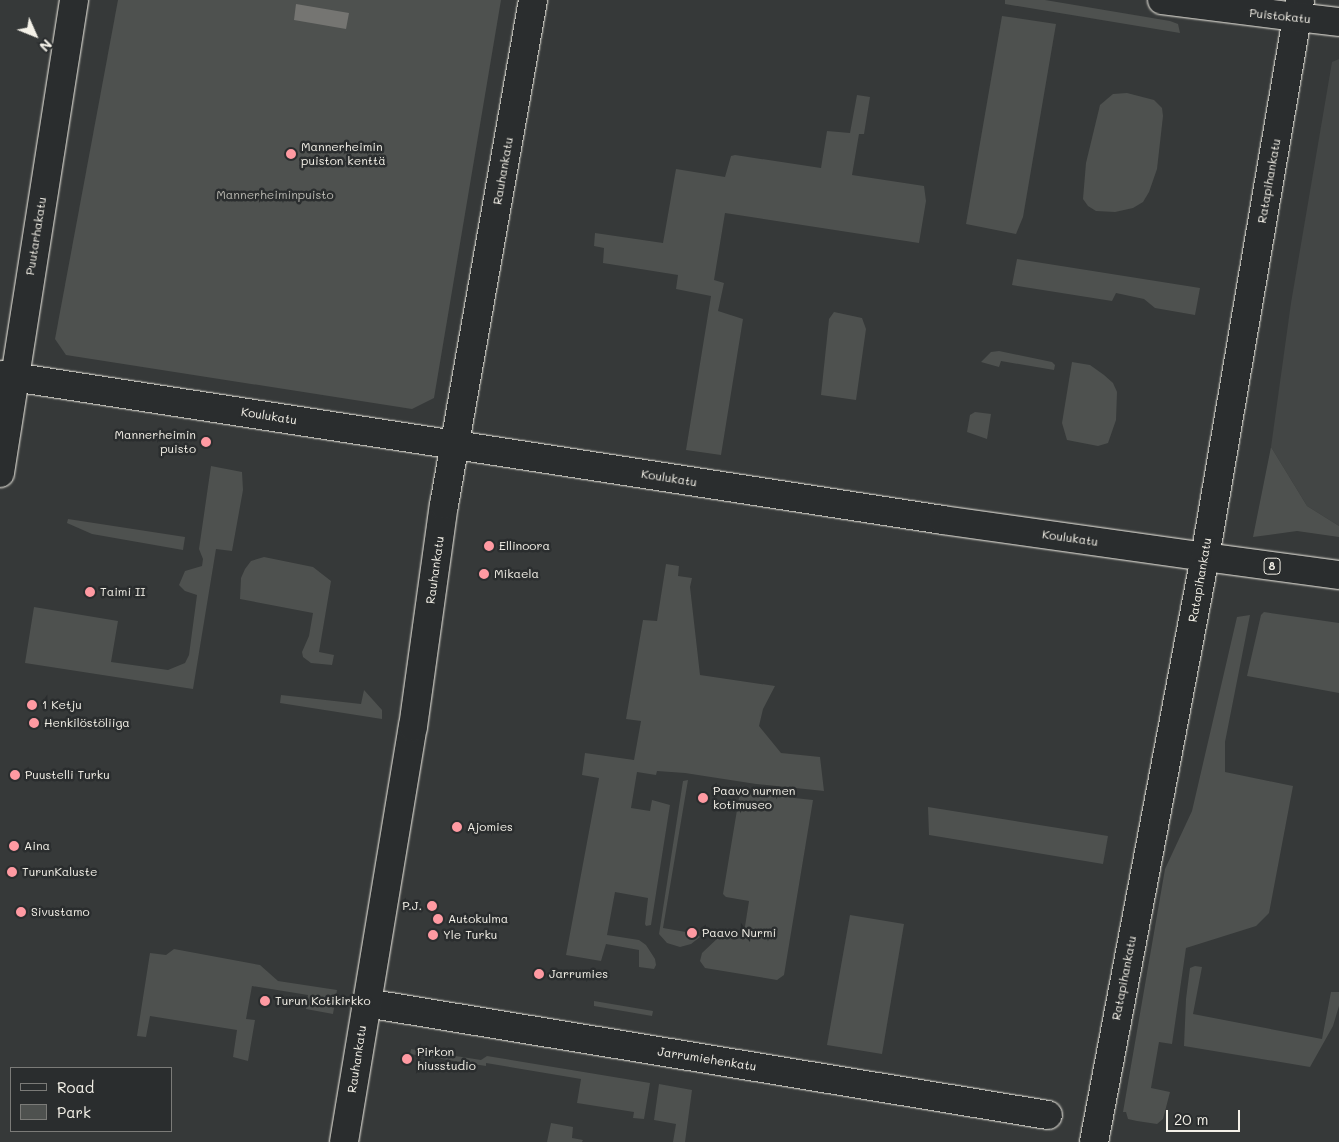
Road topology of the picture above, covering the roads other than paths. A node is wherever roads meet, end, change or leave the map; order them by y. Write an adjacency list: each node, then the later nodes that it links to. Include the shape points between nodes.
1 (74, 0): 6 (main road, Puutarhakatu)
2 (533, 0): 7 (main road, Rauhankatu)
3 (1162, 0): 4 (main road, Puistokatu)
4 (1298, 9): 5 (main road, Puistokatu); 9 (main road, Ratapihankatu)
5 (1339, 22)
6 (8, 376): 7 (main road, Koulukatu / 8); 8 (main road, Puutarhakatu)
7 (454, 445): 9 (main road, Koulukatu / 8); 11 (main road, Rauhankatu, via 411,737)
8 (0, 473)
9 (1205, 557): 10 (main road, Koulukatu / 8); 14 (main road, Ratapihankatu)
10 (1339, 575)
11 (366, 1003): 12 (main road, Jarrumiehenkatu); 13 (main road, Rauhankatu)
12 (1048, 1115)
13 (344, 1142)
14 (1094, 1142)

